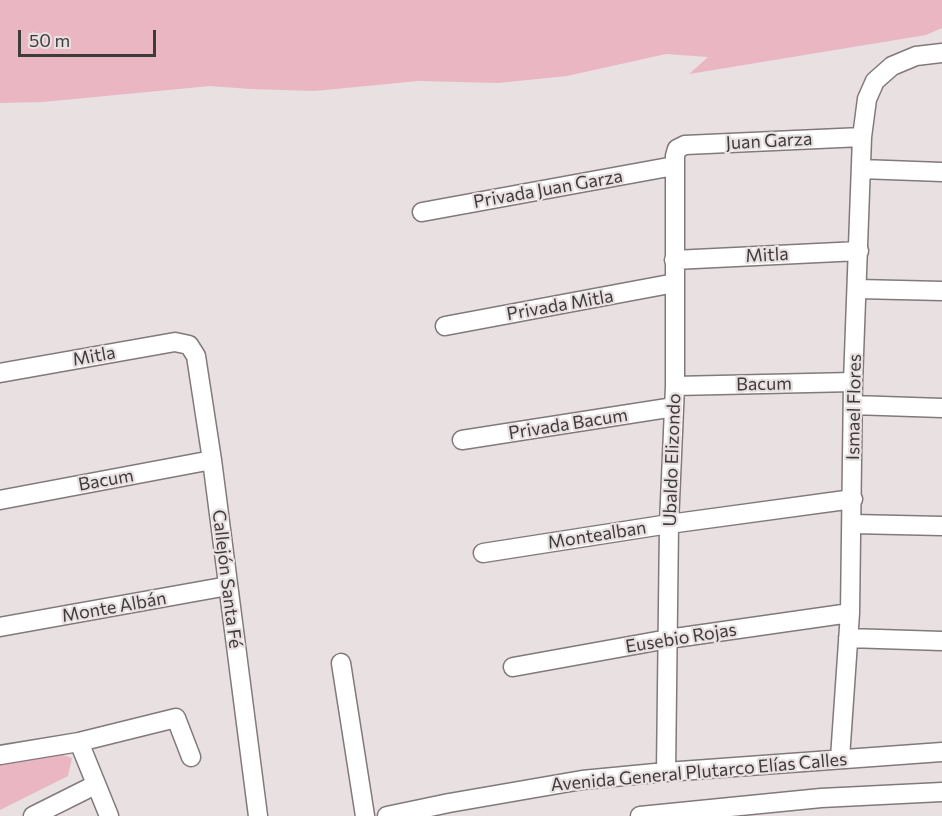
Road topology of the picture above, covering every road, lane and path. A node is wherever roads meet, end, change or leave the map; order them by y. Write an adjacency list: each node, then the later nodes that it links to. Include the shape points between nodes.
1 (942, 53): 2 (street, Ismael Flores, via 916,56 892,66 875,81 867,99)
2 (862, 136): 3 (street, Juan Garza, via 686,145); 4 (street, Ismael Flores)
3 (676, 157): 6 (street, Privada Juan Garza); 8 (street, Ubaldo Elizondo)
4 (861, 169): 5 (street); 7 (street, Ismael Flores)
5 (942, 172)
6 (422, 212)
7 (859, 251): 8 (street, Mitla); 10 (street, Ismael Flores)
8 (674, 260): 9 (street, Ubaldo Elizondo)
9 (675, 283): 12 (street, Privada Mitla); 16 (street, Ubaldo Elizondo)
10 (858, 289): 11 (street); 15 (street, Ismael Flores)
11 (942, 291)
12 (445, 326)
13 (189, 345): 14 (street, Mitla, via 175,342); 21 (street, Callejón Santa Fé, via 196,356)
14 (0, 373)
15 (853, 382): 16 (street, Bacum); 17 (street, Ismael Flores)
16 (675, 386): 18 (street, Ubaldo Elizondo)
17 (854, 405): 19 (street); 22 (street, Ismael Flores)
18 (674, 408): 20 (street, Privada Bacum); 24 (street, Ubaldo Elizondo)
19 (942, 408)
20 (462, 440)
21 (212, 460): 23 (street, Bacum); 28 (street, Callejón Santa Fé)
22 (853, 499): 24 (street, Montealban); 25 (street, Ismael Flores)
23 (0, 500)
24 (669, 524): 27 (street, Montealban); 32 (street, Ubaldo Elizondo)
25 (853, 524): 26 (street); 29 (street, Ismael Flores)
26 (942, 526)
27 (483, 553)
28 (228, 586): 30 (street, Monte Albán); 47 (street, Callejón Santa Fé)
29 (850, 613): 31 (street, Ismael Flores); 32 (street, Eusebio Rojas)
30 (0, 627)
31 (848, 638): 33 (street); 40 (street, Ismael Flores)
32 (668, 639): 35 (street, Eusebio Rojas); 41 (street, Ubaldo Elizondo)
33 (942, 641)
34 (341, 663): 48 (street)
35 (513, 667)
36 (79, 742): 38 (street); 39 (street, via 176,718); 42 (street)
37 (942, 752): 40 (street, Avenida General Plutarco Elías Calles)
38 (0, 755)
39 (191, 757)
40 (840, 758): 41 (street, Avenida General Plutarco Elías Calles)
41 (666, 772): 44 (street, Avenida General Plutarco Elías Calles, via 582,780)
42 (95, 785): 45 (street); 46 (street)
43 (942, 792): 50 (street, Avenida General Plutarco Elías Calles, via 821,798)
44 (451, 809): 49 (street, Avenida General Plutarco Elías Calles)
45 (33, 816)
46 (109, 816)
47 (258, 816)
48 (365, 816)
49 (387, 816)
50 (640, 816)

